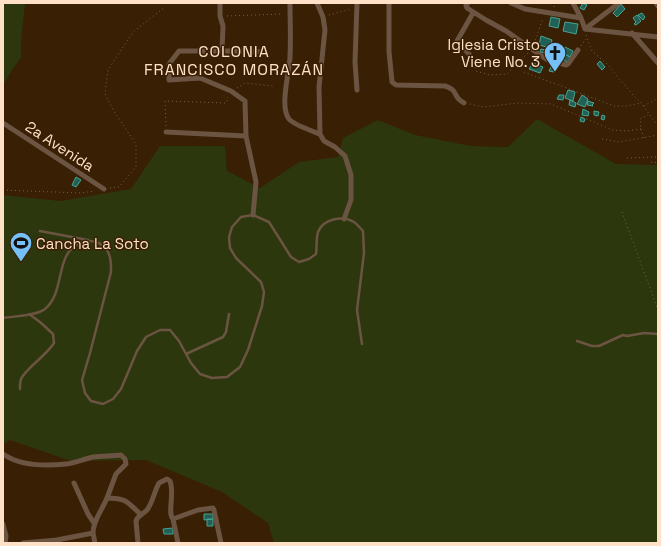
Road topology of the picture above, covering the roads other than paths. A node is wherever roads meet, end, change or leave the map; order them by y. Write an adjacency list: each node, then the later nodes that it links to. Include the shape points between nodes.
1 (220, 3): 18 (street, via 223,26)
2 (290, 3): 26 (street, via 290,58 284,96 286,114 293,123)
3 (317, 3): 26 (street, via 325,30 319,87)
4 (389, 3): 23 (street, via 392,82 396,85 445,86 455,90 458,99)
5 (468, 3): 12 (street, via 467,8)
6 (510, 3): 13 (street, via 526,9)
7 (573, 3): 13 (street)
8 (619, 3): 14 (street)
9 (656, 3): 11 (street)
10 (357, 5): 22 (street)
11 (658, 6)
12 (473, 13): 17 (street, via 506,31 546,59 566,65); 20 (street, via 457,41)
13 (582, 18): 14 (street)
14 (585, 29): 15 (street)
15 (632, 33): 16 (street); 21 (street)
16 (658, 37)
17 (578, 50)
18 (222, 51): 19 (street); 27 (street, via 179,51 169,64 169,80 200,78 230,91 245,101)
19 (262, 52)
20 (469, 54)
21 (658, 63)
22 (357, 90)
23 (464, 103)
24 (3, 123): 28 (street, 2a Avenida)
25 (166, 132): 27 (street)
26 (320, 134): 30 (street, via 324,141 345,156 351,175 351,200)
27 (246, 136): 29 (street, via 256,182)
28 (104, 189)
29 (252, 214): 30 (lane, via 269,222 291,257 299,262 316,254 318,232 324,224); 39 (lane, via 241,217 232,227 229,237 230,248 236,258 261,282 264,292 248,350 240,367 227,377 212,378 200,374)
30 (344, 219): 38 (lane, via 354,222 363,231 364,253 357,310)
31 (40, 231): 32 (lane)
32 (88, 240): 33 (lane, via 68,252 52,300 44,310); 39 (lane, via 100,243 106,249 111,262 111,272 82,380 85,393 91,401 103,404 113,399 146,336 160,330 170,330)
33 (28, 314): 35 (lane); 40 (lane, via 53,334 54,343 28,370 21,380)
34 (229, 314): 39 (lane, via 223,337)
35 (3, 318)
36 (658, 334): 37 (lane, via 623,335 599,346)
37 (577, 341)
38 (362, 344)
39 (186, 354)
40 (20, 389)
41 (3, 454): 43 (street, via 21,462 50,465 121,455 126,464 116,474)
42 (74, 483): 46 (street)
43 (107, 498): 44 (street, via 121,498); 46 (street)
44 (140, 514): 45 (street, via 146,511 151,503 159,483 167,479 173,491 170,512); 53 (street, via 136,521)
45 (173, 519): 54 (street); 55 (street, via 198,510 213,508)
46 (94, 523): 48 (street)
47 (3, 524): 50 (street)
48 (93, 533): 49 (street); 52 (street)
49 (57, 541): 51 (street)
50 (5, 543)
51 (23, 543)
52 (95, 543)
53 (138, 543)
54 (178, 543)
55 (221, 543)

